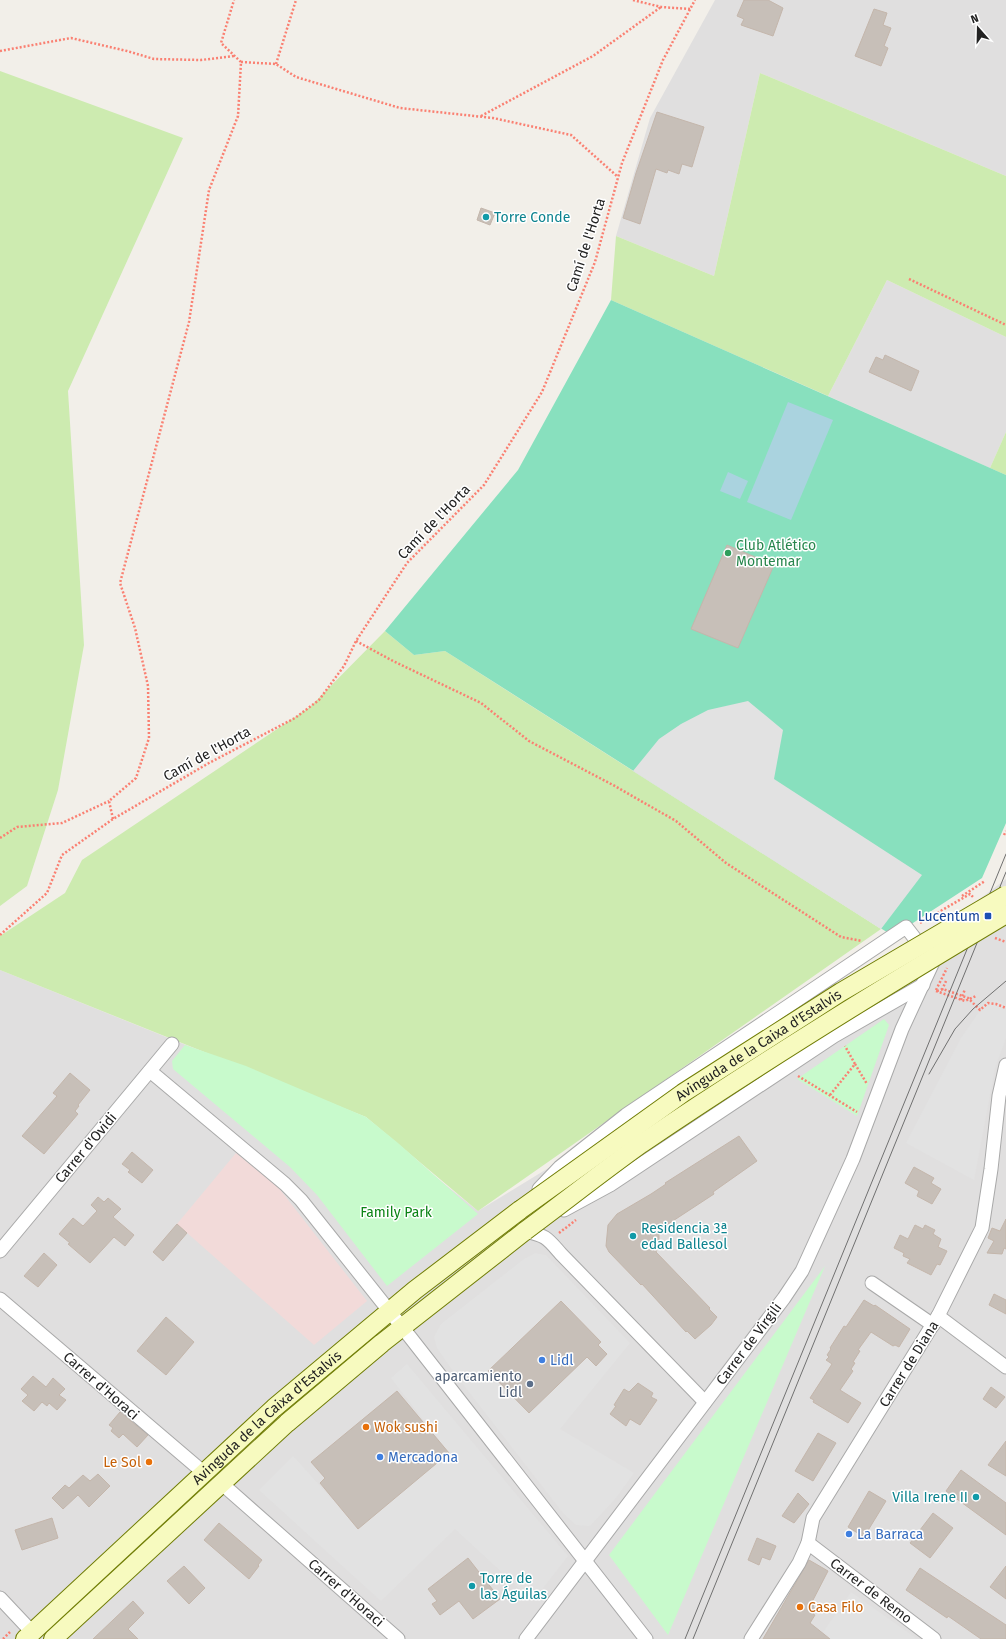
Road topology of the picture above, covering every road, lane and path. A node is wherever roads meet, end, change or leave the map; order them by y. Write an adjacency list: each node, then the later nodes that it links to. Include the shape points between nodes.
1 (234, 0): 8 (path, via 221,43)
2 (296, 0): 10 (path)
3 (634, 0): 5 (path)
4 (695, 0): 6 (path, Camí de l'Horta)
5 (662, 7): 6 (path); 11 (path, via 593,56)
6 (690, 9): 12 (path, Camí de l'Horta, via 663,60)
7 (0, 51): 8 (path, via 71,38 154,59 201,60)
8 (234, 56): 9 (path)
9 (241, 62): 10 (path); 16 (path, via 238,116 209,190 189,322 120,583 135,628 148,686 149,738 136,778)
10 (276, 64): 11 (path, via 296,77 400,108)
11 (481, 116): 12 (path, via 571,135)
12 (618, 177): 15 (path, Camí de l'Horta, via 595,262 542,392 484,485 407,563)
13 (909, 279): 14 (path)
14 (1006, 325)
15 (356, 641): 17 (path, Camí de l'Horta, via 344,666 320,700 295,718 209,763); 28 (path, via 481,703 529,741 676,821 726,864 840,937)
16 (108, 801): 17 (path); 20 (path, via 62,823 17,827)
17 (113, 819): 26 (path, Camí de l'Horta, via 62,855 47,893)
18 (1006, 831): 19 (path)
19 (1004, 834)
20 (0, 838)
21 (985, 881): 23 (path)
22 (1006, 895): 51 (main road, Avinguda de la Caixa d'Estalvis, bridge, via 841,992 683,1093)
23 (949, 905)
24 (1006, 914): 52 (main road, Avinguda de la Caixa d'Estalvis, bridge, via 849,1008 751,1071 640,1145)
25 (906, 927): 31 (street, Carrer de Virgili, via 933,962); 51 (street, Avinguda de la Caixa d'Estalvis, via 626,1115 560,1167)
26 (0, 935)
27 (991, 936): 29 (path)
28 (867, 942)
29 (1006, 942)
30 (946, 981): 32 (path)
31 (923, 985): 38 (street, Avinguda de la Caixa d'Estalvis); 41 (street, Carrer de Virgili)
32 (943, 989): 34 (path); 34 (path, via 936,991); 35 (path)
33 (965, 989): 35 (path)
34 (941, 993): 39 (path)
35 (962, 996): 37 (path); 39 (path)
36 (976, 996): 37 (path)
37 (969, 999): 39 (path); 40 (path, via 980,1010 988,1003)
38 (896, 1000): 41 (street); 52 (street, Avinguda de la Caixa d'Estalvis, via 834,1036 610,1185)
39 (961, 1000)
40 (1006, 1008)
41 (910, 1013): 60 (street, Carrer de Virgili, via 853,1159 802,1271)
42 (172, 1044): 46 (street, Carrer d'Ovidi)
43 (845, 1046): 44 (path)
44 (855, 1064): 48 (path); 49 (path)
45 (1006, 1065): 57 (street, Carrer de Diana, via 999,1096 982,1228)
46 (150, 1071): 53 (street, Carrer d'Ovidi); 56 (street, via 301,1200)
47 (798, 1076): 49 (path)
48 (868, 1085)
49 (830, 1096): 50 (path)
50 (858, 1112)
51 (520, 1210): 56 (main road, Avinguda de la Caixa d'Estalvis)
52 (525, 1231): 58 (main road, Avinguda de la Caixa d'Estalvis); 60 (street, via 542,1235 549,1240)
53 (0, 1251)
54 (872, 1283): 57 (street)
55 (0, 1299): 61 (street, Carrer d'Horaci)
56 (389, 1311): 58 (street); 61 (main road, Avinguda de la Caixa d'Estalvis)
57 (936, 1321): 59 (street); 63 (street, Carrer de Diana, via 813,1518)
58 (402, 1327): 62 (main road, Avinguda de la Caixa d'Estalvis); 64 (street)
59 (1006, 1367)
60 (705, 1402): 64 (street, Carrer de Virgili)
61 (203, 1472): 66 (main road, Avinguda de la Caixa d'Estalvis)
62 (221, 1483): 67 (main road, Avinguda de la Caixa d'Estalvis); 68 (street, Carrer d'Horaci)
63 (808, 1543): 71 (street, Carrer de Diana, via 799,1563); 72 (street, Carrer de Remo)
64 (586, 1561): 69 (street, Carrer de Virgili); 70 (street)
65 (0, 1598): 66 (street)
66 (28, 1636)
67 (52, 1639)
68 (398, 1639)
69 (526, 1639)
70 (646, 1639)
71 (751, 1639)
72 (934, 1639)

